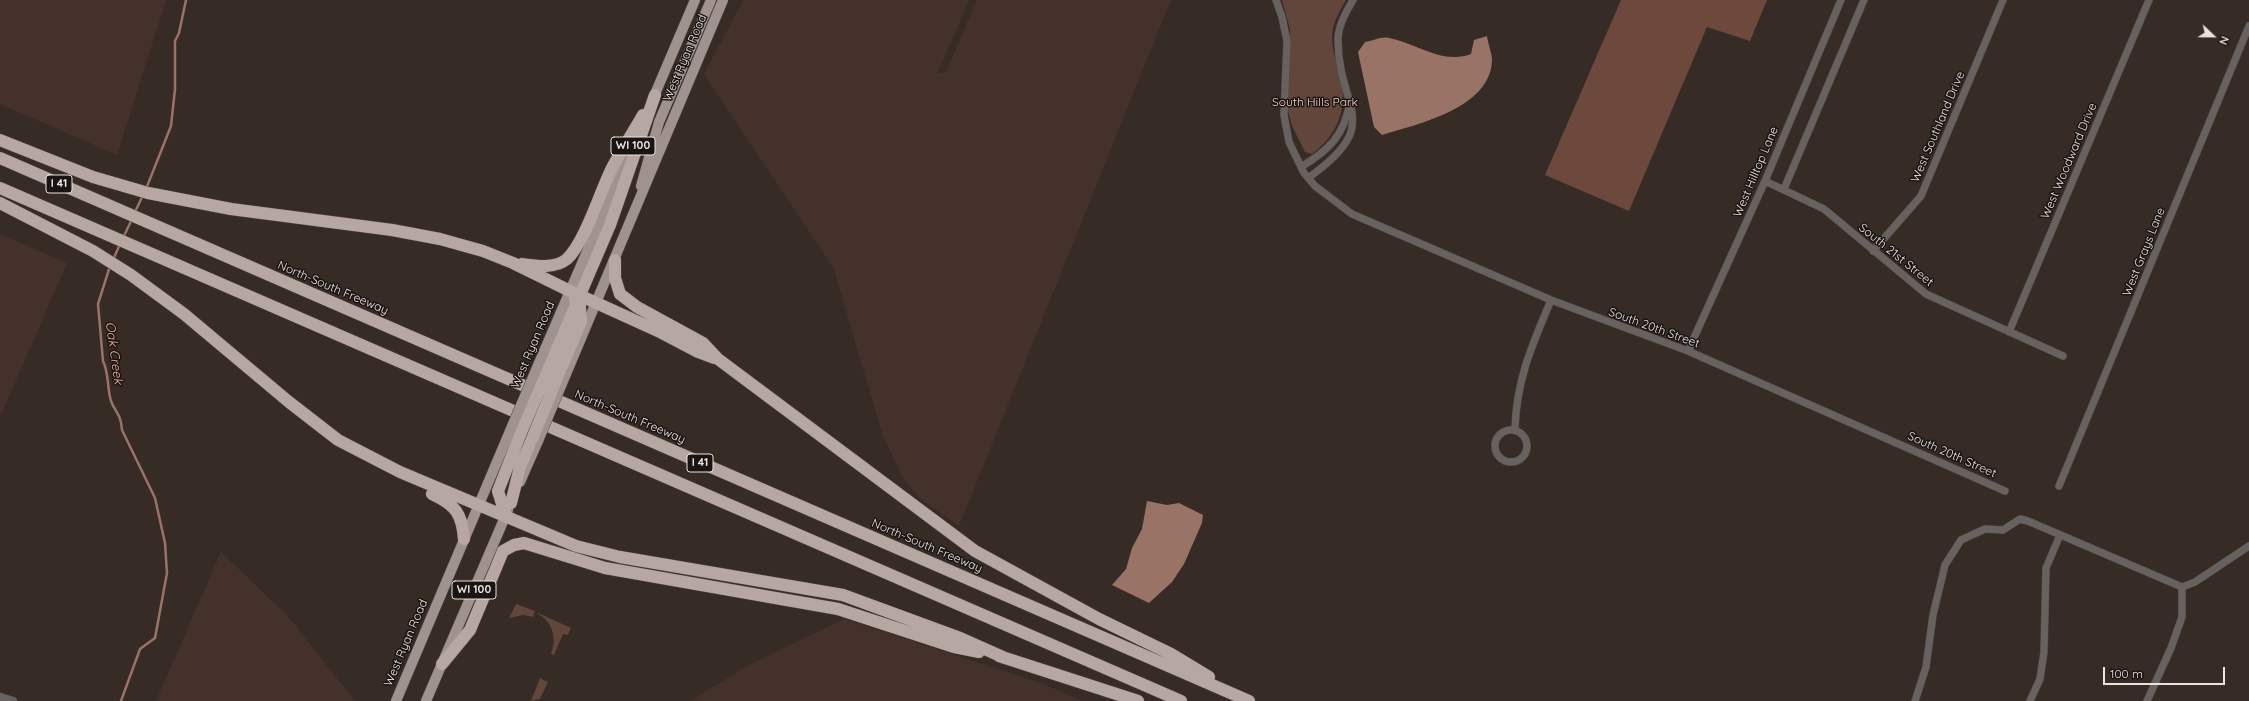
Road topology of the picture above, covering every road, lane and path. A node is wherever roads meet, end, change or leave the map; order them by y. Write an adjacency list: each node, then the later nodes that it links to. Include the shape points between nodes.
1 (695, 0): 11 (main road, West Ryan Road)
2 (711, 0): 20 (main road, via 659,122)
3 (723, 0): 20 (main road, West Ryan Road / WI 100)
4 (1276, 0): 15 (street, via 1287,41 1284,97 1286,129 1289,142)
5 (1353, 0): 12 (street, via 1343,18 1338,38 1340,62)
6 (1840, 0): 16 (street, West Hilltop Lane)
7 (1864, 0): 18 (street)
8 (2003, 0): 21 (street, West Southland Drive, via 1921,196)
9 (2149, 0): 27 (street, West Woodward Drive)
10 (2249, 26): 35 (street, West Grays Lane)
11 (655, 95): 23 (highway, via 612,167 576,247 566,259 558,264 540,266); 24 (highway, via 610,225)
12 (1350, 100): 15 (street, via 1347,118 1336,139); 15 (street, via 1353,113 1352,131 1342,150 1327,165)
13 (0, 140): 23 (highway, via 122,186 172,198 433,237)
14 (0, 158): 52 (highway, North-South Freeway / I 41)
15 (1304, 173): 25 (street, South 20th Street, via 1334,202 1352,214)
16 (1765, 181): 18 (street, South 21st Street); 28 (street, West Hilltop Lane)
17 (0, 188): 51 (highway, I 41)
18 (1784, 189): 21 (street, South 21st Street, via 1824,209)
19 (0, 203): 34 (highway, via 93,250 131,275 184,314 294,407)
20 (634, 213): 22 (main road, West Ryan Road / WI 100)
21 (1873, 251): 27 (street, South 21st Street, via 1926,294)
22 (615, 260): 26 (main road, West Ryan Road / WI 100); 30 (highway, via 615,278 620,294 637,307 703,343)
23 (513, 262): 24 (highway)
24 (576, 296): 26 (highway); 31 (main road, West Ryan Road / WI 100); 31 (highway, via 581,322)
25 (1551, 300): 28 (street, South 20th Street); 32 (street, via 1523,369)
26 (596, 303): 30 (highway); 31 (main road, West Ryan Road / WI 100)
27 (2009, 332): 29 (street, South 21st Street)
28 (1688, 351): 36 (street, South 20th Street)
29 (2062, 356)
30 (718, 359): 52 (highway, via 975,551 1098,619 1171,654)
31 (554, 369): 33 (highway, bridge); 33 (main road, West Ryan Road / WI 100, bridge)
32 (1515, 430): 32 (street, via 1501,433 1496,441 1498,454 1506,461 1520,459 1526,450 1526,440)
33 (525, 436): 37 (highway); 38 (main road, West Ryan Road / WI 100); 39 (highway, via 498,491)
34 (352, 448): 38 (highway, via 400,472); 41 (highway, via 370,465 452,505 459,515)
35 (2059, 486)
36 (2005, 491)
37 (511, 503): 39 (main road, WI 100)
38 (478, 505): 39 (highway); 41 (main road, West Ryan Road / WI 100)
39 (506, 517): 44 (highway, via 576,546 620,557 843,595 960,638); 45 (main road, WI 100)
40 (2060, 535): 43 (street); 53 (street, via 2020,519 2003,530 1986,529 1961,540 1945,565 1939,584 1926,668); 54 (street, via 2046,568 2044,652 2040,679)
41 (464, 539): 48 (main road, West Ryan Road / WI 100)
42 (2249, 546): 43 (street, via 2195,582)
43 (2182, 587): 55 (street, via 2182,617)
44 (1005, 658): 45 (highway, via 954,646 838,609 605,568 524,543 504,551 470,630); 50 (highway)
45 (442, 664): 49 (main road, WI 100)
46 (0, 697): 47 (street)
47 (13, 701)
48 (396, 701)
49 (426, 701)
50 (1138, 701)
51 (1181, 701)
52 (1249, 701)
53 (1914, 701)
54 (2030, 701)
55 (2147, 701)

